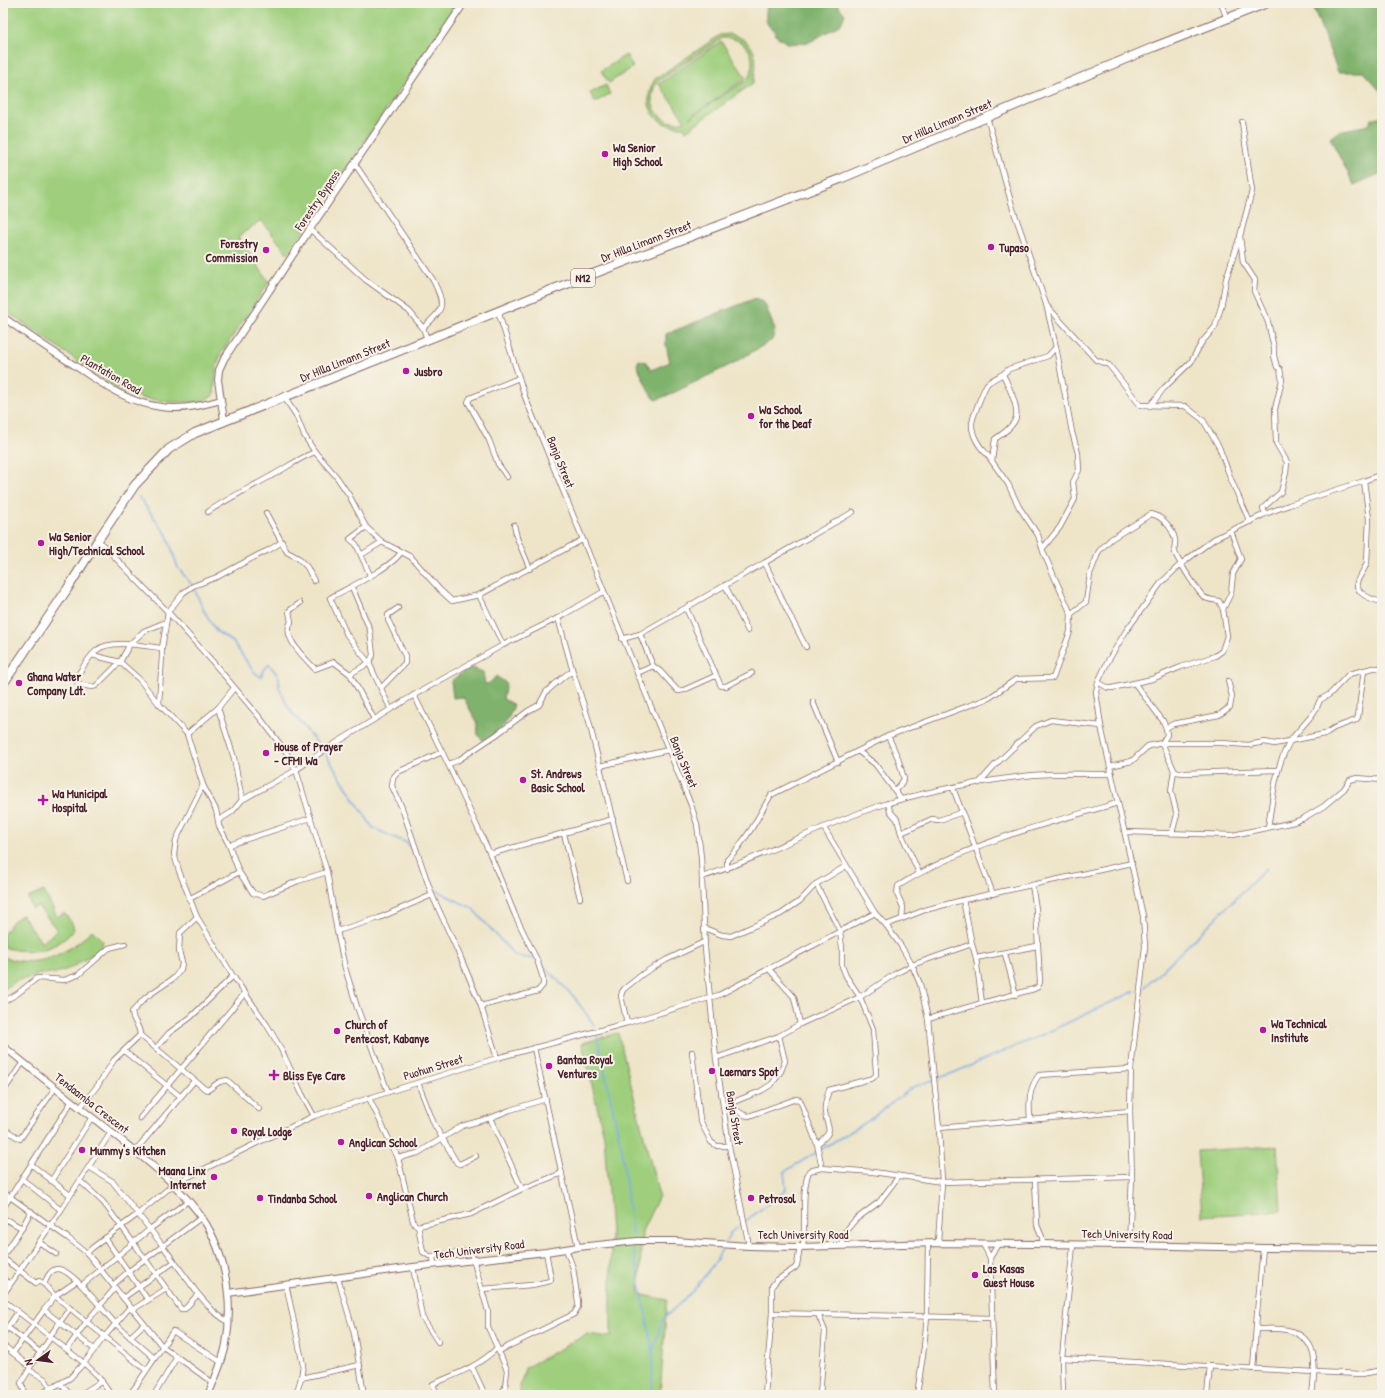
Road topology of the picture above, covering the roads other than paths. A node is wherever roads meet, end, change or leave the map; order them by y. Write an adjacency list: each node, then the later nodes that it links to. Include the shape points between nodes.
1 (464, 3): 7 (street, Forestry Bypass)
2 (1221, 3): 4 (street)
3 (1267, 3): 4 (highway, Dr Hilla Limann Street / N12)
4 (1227, 19): 5 (highway, Dr Hilla Limann Street / N12)
5 (987, 117): 10 (street, via 1013,209); 11 (highway, Dr Hilla Limann Street / N12, via 840,179)
6 (1242, 122): 9 (street, via 1252,191)
7 (355, 164): 8 (street, Forestry Bypass); 13 (street, via 433,280 439,293 439,312)
8 (310, 230): 13 (street, via 366,280 409,311); 19 (street, Forestry Bypass, via 224,359 218,380)
9 (1240, 236): 20 (street, via 1226,279 1215,327 1202,342 1191,362 1164,388); 30 (street, via 1243,262 1255,280 1254,291 1268,322 1274,356 1282,380 1275,409 1276,443 1287,462 1286,473 1281,492 1263,508)
10 (1046, 304): 15 (street); 20 (street, via 1096,360 1109,365 1140,405)
11 (498, 311): 14 (highway, Dr Hilla Limann Street / N12); 17 (street, Banja Street)
12 (3, 317): 19 (street, Plantation Road, via 102,384 138,403 161,408 182,408)
13 (423, 328): 14 (street)
14 (427, 339): 18 (highway, Dr Hilla Limann Street / N12)
15 (1056, 347): 16 (street, via 1048,356 1009,369); 39 (street, via 1078,453 1079,470 1073,482 1075,499 1060,527)
16 (1003, 374): 23 (street, via 1017,409 1015,422 994,439); 23 (street, via 988,384 971,425 978,443)
17 (519, 378): 25 (street, via 470,398 468,402); 36 (street, Banja Street)
18 (284, 397): 21 (highway, Dr Hilla Limann Street / N12); 22 (street)
19 (221, 400): 21 (street, Forestry Bypass)
20 (1150, 406): 31 (street, via 1185,406 1203,420 1219,447)
21 (224, 420): 35 (highway, Dr Hilla Limann Street / N12, via 195,433 169,449 135,485)
22 (315, 452): 27 (street, via 303,456); 33 (street, via 336,476)
23 (992, 461): 39 (street, via 1008,484 1021,512 1036,531)
24 (1382, 474): 26 (street)
25 (507, 477)
26 (1364, 481): 30 (street); 52 (street, via 1369,519 1367,562 1357,581 1362,594)
27 (208, 512)
28 (853, 512): 42 (street)
29 (266, 513): 37 (street)
30 (1265, 514): 31 (street)
31 (1250, 522): 34 (street)
32 (514, 525): 44 (street)
33 (366, 527): 38 (street); 41 (street, via 350,539 356,544)
34 (1231, 531): 43 (street, via 1214,539); 55 (street, via 1241,559 1233,574 1231,592)
35 (98, 540): 56 (street); 80 (highway, Dr Hilla Limann Street / N12)
36 (582, 540): 44 (street); 49 (street, Banja Street)
37 (282, 542): 46 (street, via 287,552 307,567); 56 (street, via 193,586)
38 (382, 542): 40 (street); 41 (street)
39 (1043, 548): 57 (street)
40 (401, 552): 45 (street, via 388,565); 50 (street, via 411,557 452,601)
41 (361, 555): 45 (street)
42 (765, 563): 47 (street); 65 (street)
43 (1181, 564): 55 (street, via 1203,596 1219,601); 57 (street, via 1174,551 1176,540 1168,525 1150,514 1111,539 1099,551 1090,574 1086,602); 79 (street, via 1161,583 1126,631)
44 (530, 569): 50 (street)
45 (370, 575): 48 (street)
46 (314, 581)
47 (725, 585): 54 (street); 60 (street)
48 (352, 587): 69 (street, via 370,630 374,655); 69 (street, via 330,598 347,636)
49 (603, 592): 58 (street); 62 (street, Banja Street)
50 (479, 596): 64 (street)
51 (300, 602): 75 (street, via 289,611 292,622 288,627 288,634 292,642 314,669 334,662)
52 (1382, 602)
53 (398, 608): 83 (street, via 388,615 388,620 405,656 405,663)
54 (686, 608): 61 (street); 77 (street)
55 (1223, 609): 81 (street, via 1227,636 1220,653)
56 (168, 612): 59 (street); 82 (street)
57 (1071, 614): 93 (street, via 1070,632 1053,678 1016,680 990,698)
58 (558, 618): 64 (street); 73 (street)
59 (166, 622): 63 (street, via 144,631); 66 (street)
60 (748, 631)
61 (640, 634): 62 (street); 70 (street)
62 (622, 639): 76 (street, Banja Street)
63 (130, 644): 66 (street); 67 (street, via 106,646); 68 (street)
64 (503, 645): 84 (street)
65 (806, 647)
66 (162, 648): 86 (street)
67 (92, 655): 68 (street); 68 (street, via 76,678 78,683 96,686)
68 (120, 662): 86 (street, via 139,679)
69 (369, 663): 75 (street); 83 (street)
70 (653, 666): 76 (street); 77 (street, via 678,691)
71 (1382, 668): 72 (street)
72 (1364, 670): 94 (street, via 1346,676 1330,694 1320,700 1312,716); 94 (street, via 1356,720 1325,734)
73 (573, 672): 100 (street, via 546,692 539,705 496,736); 101 (street)
74 (752, 672): 77 (street, via 726,686 721,686)
75 (350, 674): 89 (street)
76 (637, 674): 96 (street, Banja Street)
77 (715, 676)
78 (1228, 681): 91 (street, via 1232,696 1230,707 1219,715 1173,724)
79 (1098, 682): 81 (street, via 1108,688); 90 (street, via 1096,692)
80 (3, 684)
81 (1135, 684): 91 (street)
82 (234, 688): 87 (street); 103 (street, via 286,752)
83 (381, 688): 88 (street)
84 (414, 694): 88 (street); 98 (street)
85 (813, 702): 99 (street)
86 (159, 704): 92 (street)
87 (218, 708): 92 (street); 113 (street, via 234,758)
88 (390, 708): 89 (street)
89 (374, 719): 103 (street)
90 (1101, 726): 102 (street); 108 (street, via 1051,720 1036,726)
91 (1166, 728): 95 (street, via 1167,735)
92 (187, 734): 109 (street)
93 (888, 736): 97 (street); 111 (street, via 904,779)
94 (1291, 741): 95 (street, via 1274,744 1265,742 1248,746 1222,743); 105 (street)
95 (1162, 743): 102 (street, via 1148,746 1132,761); 104 (street)
96 (668, 750): 101 (street); 135 (street, Banja Street, via 697,824)
97 (858, 751): 99 (street); 111 (street, via 875,764)
98 (442, 752): 100 (street); 140 (street, via 398,772 393,778 392,786)
99 (838, 762): 131 (street, via 771,795 752,828 727,860)
100 (448, 764): 128 (street)
101 (600, 766): 118 (street)
102 (1110, 766): 106 (street)
103 (296, 770): 113 (street); 117 (street)
104 (1174, 770): 105 (street, via 1185,773); 124 (street, via 1171,791 1177,815)
105 (1278, 770): 120 (street)
106 (1112, 774): 108 (street, via 1034,775); 115 (street)
107 (1382, 780): 120 (street, via 1350,780 1344,789 1324,806 1302,819)
108 (979, 783): 110 (street)
109 (203, 785): 119 (street); 141 (street, via 176,840 174,854)
110 (953, 788): 112 (street); 116 (street)
111 (895, 790): 112 (street)
112 (901, 799): 114 (street)
113 (242, 800): 119 (street, via 232,812)
114 (888, 803): 121 (street); 123 (street)
115 (1118, 803): 122 (street); 127 (street, via 1036,826)
116 (962, 812): 123 (street, via 939,820 932,819); 127 (street)
117 (311, 818): 126 (street); 133 (street)
118 (613, 819): 125 (street); 136 (street)
119 (219, 820): 126 (street, via 219,826)
120 (1268, 827): 124 (street, via 1233,834)
121 (824, 828): 130 (street); 131 (street)
122 (1125, 832): 124 (street); 129 (street)
123 (901, 833): 134 (street)
124 (1172, 833)
125 (564, 834): 128 (street); 142 (street)
126 (229, 845): 132 (street)
127 (976, 847): 134 (street); 139 (street)
128 (490, 854): 166 (street, via 537,960 543,985 538,991)
129 (1132, 863): 138 (street); 181 (street, via 1143,916 1144,947)
130 (846, 866): 137 (street); 144 (street)
131 (727, 869): 135 (street)
132 (239, 872): 133 (street, via 253,894 263,896); 141 (street)
133 (326, 872): 149 (street)
134 (918, 873): 146 (street, via 898,886 897,894 903,907)
135 (702, 877): 148 (street, Banja Street)
136 (627, 882)
137 (816, 884): 148 (street, via 800,901 781,914 731,936); 150 (street)
138 (1032, 885): 139 (street); 154 (street, via 1036,909)
139 (993, 894): 143 (street)
140 (432, 895): 149 (street, via 379,918); 166 (street)
141 (189, 898): 145 (street)
142 (580, 898)
143 (963, 900): 146 (street); 153 (street)
144 (875, 913): 147 (street); 150 (street, Puohun Street)
145 (197, 917): 159 (street); 170 (street, via 180,933 181,969 174,978 146,997 132,1012)
146 (902, 919): 147 (street)
147 (886, 925): 157 (street)
148 (704, 928): 151 (street, Banja Street)
149 (337, 931): 187 (street, via 357,1007)
150 (840, 932): 158 (street, Puohun Street); 162 (street, via 842,966)
151 (704, 942): 163 (street, Banja Street); 168 (street, via 654,967 624,989 621,996)
152 (125, 944): 164 (street, via 109,948 78,974 64,980 37,978)
153 (972, 944): 156 (street); 157 (street)
154 (1037, 946): 155 (street); 161 (street, via 1040,982 1038,987)
155 (1005, 954): 156 (street); 161 (street)
156 (976, 958): 165 (street)
157 (912, 965): 162 (street); 167 (street, via 920,984)
158 (768, 968): 163 (street, Puohun Street); 169 (street, via 794,997)
159 (233, 976): 160 (street); 173 (street, via 191,1017 169,1033)
160 (245, 993): 180 (street); 196 (street, via 281,1049)
161 (1016, 995): 165 (street)
162 (860, 997): 169 (street); 205 (street, via 873,1029 876,1076 829,1090 824,1110 829,1133)
163 (709, 998): 168 (street, Puohun Street); 178 (street, Banja Street)
164 (3, 1002)
165 (982, 1002): 167 (street)
166 (481, 1006): 177 (street)
167 (928, 1019): 201 (street)
168 (628, 1022): 174 (street, Puohun Street)
169 (800, 1024): 171 (street)
170 (140, 1035): 173 (street); 175 (street)
171 (779, 1036): 178 (street); 192 (street, via 785,1061 772,1084)
172 (3, 1046): 179 (street, Tendaamba Crescent)
173 (156, 1048): 180 (street)
174 (534, 1048): 177 (street, Puohun Street); 190 (street)
175 (124, 1051): 184 (street); 193 (street, via 114,1060)
176 (692, 1052): 206 (street, via 700,1120 711,1142 717,1146)
177 (497, 1058): 183 (street, Puohun Street)
178 (716, 1058): 192 (street, Banja Street)
179 (23, 1062): 185 (street, Tendaamba Crescent); 186 (street)
180 (181, 1069): 182 (street); 184 (street)
181 (1131, 1069): 195 (street); 200 (street, via 1039,1075 1034,1081 1029,1098)
182 (194, 1081): 188 (street); 194 (street, via 208,1090 227,1080)
183 (418, 1083): 187 (street, Puohun Street); 204 (street)
184 (168, 1085): 188 (street); 198 (street)
185 (55, 1088): 191 (street, Tendaamba Crescent); 202 (street, via 20,1139)
186 (3, 1092)
187 (388, 1092): 189 (street, Puohun Street)
188 (180, 1096): 207 (street)
189 (369, 1098): 196 (street, Puohun Street); 209 (street)
190 (546, 1099): 199 (street); 213 (street)
191 (72, 1101): 193 (street, Tendaamba Crescent); 210 (street)
192 (725, 1105): 205 (street, via 749,1116 796,1099 800,1100); 206 (street, Banja Street)
193 (80, 1108): 197 (street, Tendaamba Crescent)
194 (259, 1109)
195 (1130, 1111): 200 (street); 215 (street)
196 (314, 1116): 221 (street, Puohun Street)
197 (92, 1117): 203 (street, Tendaamba Crescent); 219 (street)
198 (140, 1118)
199 (490, 1118): 204 (street, via 462,1126); 222 (street)
200 (1030, 1120): 201 (street)
201 (939, 1128): 220 (street)
202 (4, 1129)
203 (111, 1132): 207 (street, Tendaamba Crescent); 211 (street)
204 (441, 1138): 208 (street, via 458,1164); 209 (street, via 418,1153)
205 (817, 1144): 212 (street)
206 (729, 1146): 250 (street, Banja Street)
207 (135, 1151): 221 (street, Tendaamba Crescent)
208 (476, 1156)
209 (398, 1158): 234 (street, via 413,1221)
210 (32, 1166): 216 (street); 219 (street)
211 (89, 1167): 218 (street); 230 (street, via 112,1181)
212 (822, 1168): 214 (street); 251 (street, via 809,1171 806,1180 805,1230)
213 (562, 1173): 222 (street); 252 (street)
214 (899, 1176): 220 (street); 246 (street, via 879,1202 844,1232)
215 (1132, 1177): 217 (street); 248 (street)
216 (22, 1179): 225 (street); 228 (street)
217 (1035, 1179): 220 (street); 245 (street, via 1037,1225)
218 (80, 1181): 224 (street); 235 (street, via 102,1202)
219 (51, 1182): 224 (street)
220 (942, 1182): 242 (street)
221 (174, 1184): 226 (street, Tendaamba Crescent); 230 (street, Puohun Street)
222 (522, 1189): 234 (street, via 471,1214)
223 (3, 1192): 225 (street)
224 (70, 1196): 228 (street)
225 (10, 1197): 227 (street); 229 (street)
226 (188, 1200): 231 (street, Tendaamba Crescent); 237 (street)
227 (3, 1208)
228 (61, 1210): 233 (street)
229 (31, 1211): 233 (street); 236 (street)
230 (138, 1214): 235 (street, Puohun Street); 237 (street)
231 (202, 1217): 249 (street); 283 (street, Tendaamba Crescent, via 217,1249)
232 (3, 1218): 236 (street)
233 (51, 1225): 239 (street); 257 (street)
234 (418, 1226): 260 (street, via 423,1252)
235 (121, 1227): 238 (street, Puohun Street); 240 (street)
236 (22, 1228): 261 (street)
237 (150, 1229): 240 (street); 249 (street)
238 (105, 1238): 257 (street, Puohun Street); 259 (street)
239 (38, 1242): 258 (street); 269 (street)
240 (133, 1242): 259 (street); 263 (street)
241 (928, 1243): 242 (street, Tech University Road); 246 (street, Tech University Road); 297 (street)
242 (938, 1243): 243 (street, Tech University Road)
243 (982, 1244): 244 (street, Tech University Road); 262 (street)
244 (998, 1244): 245 (street, Tech University Road); 262 (street)
245 (1043, 1244): 247 (street, Tech University Road)
246 (841, 1245): 251 (street, Tech University Road)
247 (1073, 1245): 248 (street, Tech University Road); 323 (street)
248 (1129, 1245): 253 (street, Tech University Road)
249 (163, 1246): 263 (street); 265 (street)
250 (750, 1246): 251 (street, Tech University Road); 252 (street, Tech University Road, via 644,1241)
251 (802, 1246): 295 (street, via 795,1268 772,1286)
252 (578, 1247): 255 (street, Tech University Road)
253 (1263, 1248): 254 (street, Tech University Road); 306 (street)
254 (1382, 1248)
255 (566, 1249): 256 (street, Tech University Road); 318 (street, via 573,1268 577,1311 570,1317)
256 (546, 1252): 264 (street, Tech University Road); 282 (street, via 550,1281)
257 (87, 1253): 268 (street)
258 (56, 1254)
259 (118, 1255): 268 (street); 270 (street)
260 (433, 1256): 264 (street, via 469,1251); 266 (street)
261 (3, 1257): 269 (street)
262 (990, 1258): 298 (street)
263 (146, 1259): 270 (street); 271 (street)
264 (474, 1260): 266 (street, Tech University Road); 282 (street)
265 (174, 1262): 271 (street); 284 (street)
266 (434, 1265): 267 (street, Tech University Road)
267 (413, 1267): 272 (street, Tech University Road); 313 (street, via 422,1317)
268 (100, 1269): 278 (street); 280 (street)
269 (19, 1271): 275 (street); 276 (street, via 36,1283 39,1281)
270 (129, 1271): 279 (street); 280 (street)
271 (156, 1274): 279 (street); 281 (street)
272 (338, 1278): 277 (street, Tech University Road); 326 (street, via 354,1333)
273 (3, 1279): 275 (street)
274 (77, 1281): 276 (street, via 57,1268 52,1270); 278 (street); 286 (street)
275 (10, 1284): 285 (street)
276 (44, 1284): 286 (street)
277 (286, 1284): 283 (street, Tech University Road); 334 (street, via 304,1365)
278 (82, 1285): 290 (street)
279 (139, 1286): 287 (street); 289 (street)
280 (114, 1287): 287 (street); 290 (street)
281 (166, 1289): 284 (street, via 182,1310); 289 (street)
282 (482, 1289): 318 (street, via 488,1311 488,1327)
283 (228, 1293): 301 (street, Tendaamba Crescent)
284 (198, 1294): 301 (street, via 214,1312)
285 (3, 1295)
286 (55, 1296): 291 (street); 293 (street)
287 (123, 1298): 292 (street)
288 (3, 1300): 294 (street)
289 (148, 1300): 292 (street)
290 (100, 1307): 299 (street); 302 (street)
291 (70, 1308): 299 (street); 300 (street)
292 (131, 1308): 302 (street); 304 (street)
293 (44, 1310): 300 (street); 303 (street)
294 (18, 1312): 303 (street); 305 (street)
295 (772, 1313): 296 (street); 354 (street)
296 (818, 1314): 297 (street); 355 (street, via 825,1331)
297 (927, 1317): 298 (street); 356 (street)
298 (992, 1318): 357 (street)
299 (87, 1321): 308 (street); 310 (street)
300 (61, 1322): 308 (street); 309 (street)
301 (228, 1322): 324 (street, Tendaamba Crescent, via 226,1346)
302 (116, 1323): 310 (street); 311 (street)
303 (34, 1324): 309 (street); 312 (street)
304 (144, 1324): 311 (street); 315 (street)
305 (7, 1328): 307 (street); 312 (street)
306 (1256, 1329): 330 (street); 333 (street, via 1287,1330 1305,1338 1313,1349)
307 (3, 1334)
308 (77, 1335): 316 (street); 317 (street)
309 (51, 1336): 317 (street); 319 (street)
310 (105, 1336): 316 (street); 331 (street)
311 (130, 1337): 322 (street)
312 (23, 1340): 319 (street); 320 (street)
313 (438, 1342)
314 (3, 1345): 320 (street)
315 (162, 1346): 321 (street); 322 (street); 324 (street, via 173,1331)
316 (94, 1349): 325 (street)
317 (67, 1350): 325 (street)
318 (498, 1350): 328 (street); 353 (street, via 507,1370 505,1388)
319 (40, 1352): 329 (street)
320 (13, 1353): 329 (street)
321 (177, 1357): 336 (street); 347 (street)
322 (154, 1358): 331 (street)
323 (1062, 1358): 327 (street); 358 (street)
324 (221, 1362): 336 (street, Tendaamba Crescent)
325 (84, 1363): 335 (street); 337 (street)
326 (360, 1365): 334 (street); 350 (street)
327 (1210, 1366): 330 (street); 359 (street)
328 (472, 1367): 351 (street, via 433,1384); 352 (street)
329 (30, 1368): 339 (street, via 45,1379); 340 (street, via 21,1383)
330 (1253, 1369): 333 (street)
331 (146, 1370): 338 (street)
332 (1382, 1370): 333 (street, via 1362,1374)
333 (1315, 1372): 360 (street)
334 (301, 1378): 349 (street)
335 (102, 1381): 343 (street); 344 (street)
336 (213, 1383): 348 (street, Tendaamba Crescent)
337 (61, 1384): 339 (street); 342 (street)
338 (133, 1390): 345 (street); 346 (street)
339 (50, 1391): 341 (street)
340 (26, 1395)
341 (39, 1395)
342 (70, 1395)
343 (80, 1395)
344 (112, 1395)
345 (130, 1395)
346 (142, 1395)
347 (154, 1395)
348 (208, 1395)
349 (296, 1395)
350 (364, 1395)
351 (437, 1395)
352 (485, 1395)
353 (500, 1395)
354 (765, 1395)
355 (820, 1395)
356 (917, 1395)
357 (995, 1395)
358 (1063, 1395)
359 (1208, 1395)
360 (1312, 1395)

